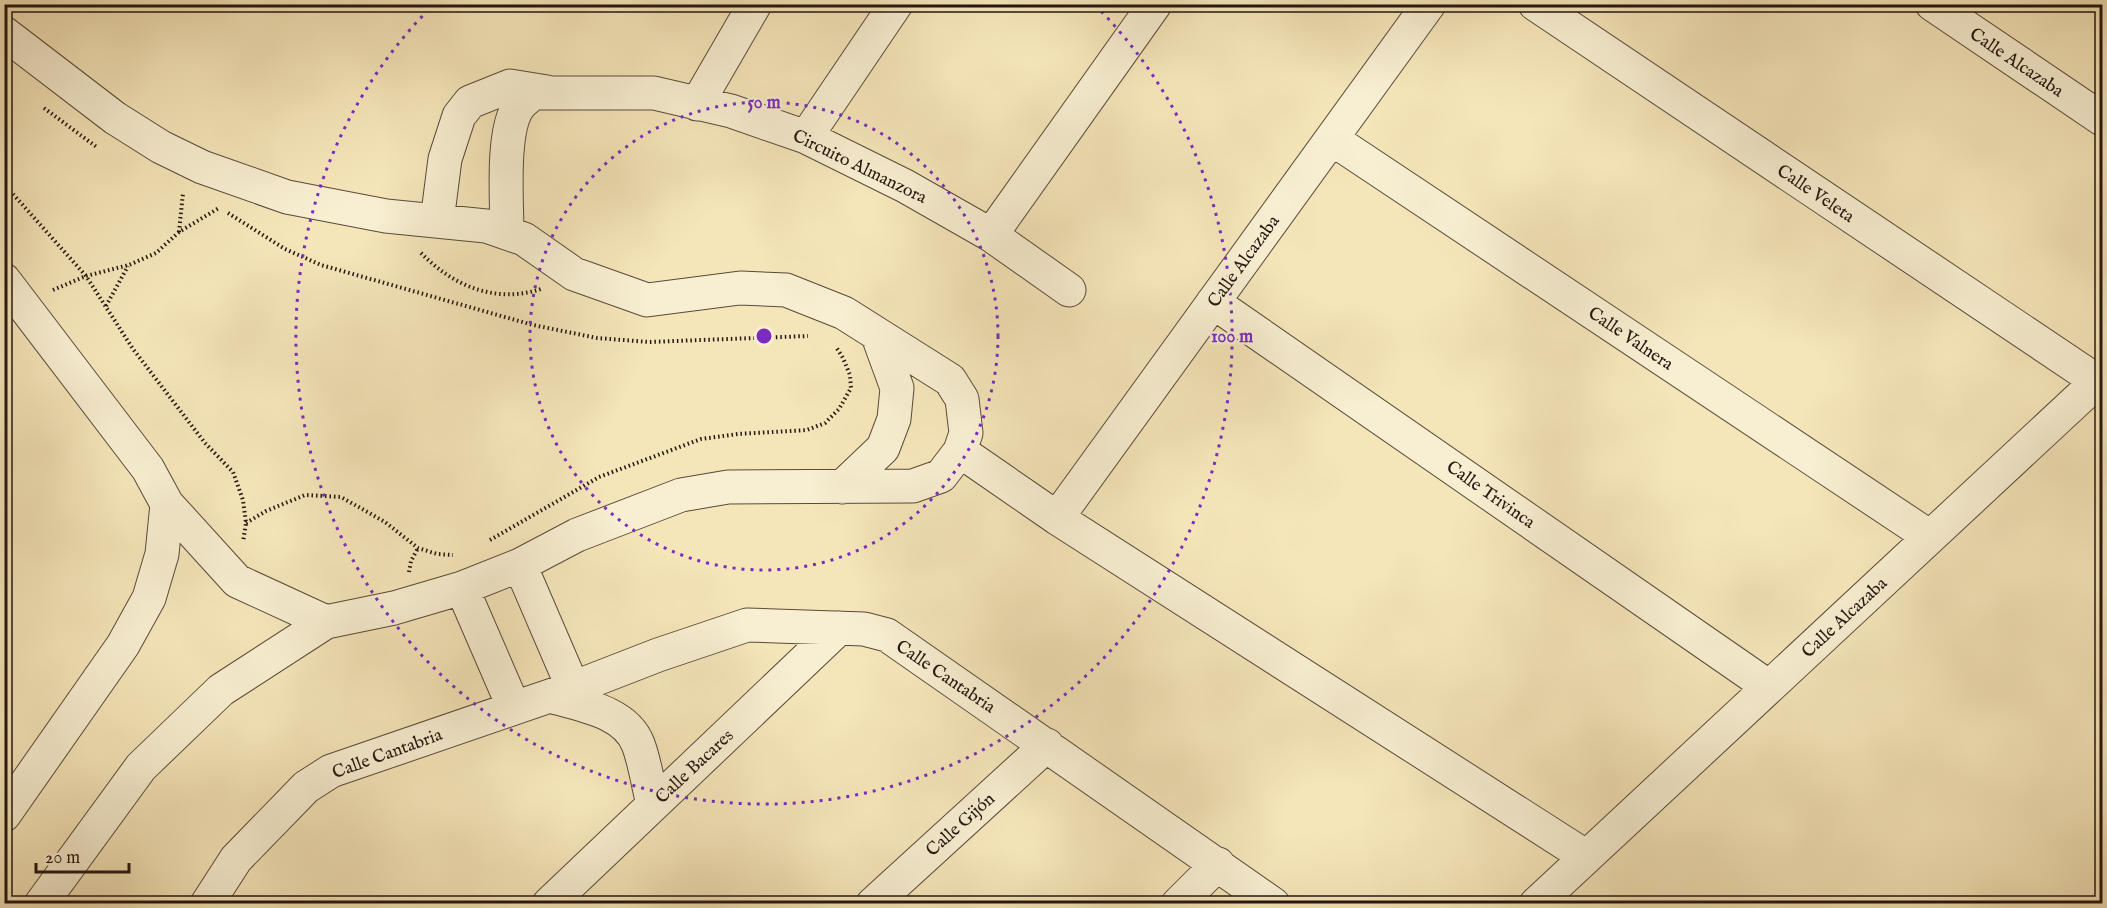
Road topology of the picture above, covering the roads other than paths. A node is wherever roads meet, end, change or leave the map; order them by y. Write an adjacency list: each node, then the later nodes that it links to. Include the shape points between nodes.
1 (755, 4): 9 (street)
2 (896, 4): 11 (street)
3 (1155, 4): 15 (street)
4 (1429, 4): 12 (street, Calle Alcazaba)
5 (1535, 4): 20 (street, Calle Veleta)
6 (1932, 4): 10 (street, Calle Alcazaba)
7 (4, 33): 13 (street, via 115,117 202,167 288,197 386,216)
8 (547, 92): 9 (street, Circuito Almanzora, via 654,93); 13 (street, Circuito Almanzora, via 510,86 470,102 459,116 445,159); 14 (street, Circuito Almanzora, via 533,93 519,106 512,123 507,153)
9 (697, 104): 11 (street, Circuito Almanzora, via 731,111)
10 (2103, 119)
11 (806, 137): 15 (street, Circuito Almanzora, via 905,186)
12 (1332, 139): 18 (street, Calle Alcazaba); 25 (street, Calle Valnera)
13 (438, 221): 14 (street, via 486,226)
14 (507, 233): 19 (street, via 524,239 574,274 647,300 740,288 786,291 844,313)
15 (991, 235): 16 (street, Circuito Almanzora)
16 (1069, 290)
17 (13, 292): 23 (street, via 148,469)
18 (1214, 302): 24 (street, Calle Alcazaba); 30 (street, Calle Trivinca)
19 (878, 336): 21 (street, via 950,380 962,399 966,433); 22 (street, via 897,388 894,419 883,447)
20 (2100, 379): 25 (street, Calle Alcazaba)
21 (960, 451): 22 (street, via 941,476 913,486); 24 (street)
22 (842, 488): 26 (street, via 728,487 681,495 577,535)
23 (167, 504): 28 (street, via 237,581); 35 (street, via 162,554 149,598 123,645)
24 (1057, 518): 36 (street)
25 (1930, 537): 30 (street, Calle Alcazaba)
26 (520, 565): 27 (street); 31 (street)
27 (462, 588): 28 (street); 32 (street)
28 (326, 622): 38 (street, via 221,690 141,767)
29 (839, 628): 31 (street, Calle Cantabria, via 747,625); 33 (street, Calle Cantabria, via 887,635); 34 (street, Calle Bacares)
30 (1769, 687): 36 (street, Calle Alcazaba)
31 (561, 692): 32 (street, Calle Cantabria); 34 (street, via 627,728 638,743)
32 (514, 708): 39 (street, Calle Cantabria, via 331,771 306,787 236,859)
33 (1047, 745): 37 (street, Calle Cantabria); 41 (street, Calle Gijón)
34 (653, 804): 40 (street, Calle Bacares)
35 (4, 815)
36 (1585, 856): 44 (street, Calle Alcazaba)
37 (1218, 864): 42 (street); 43 (street, Calle Cantabria)
38 (41, 903)
39 (207, 903)
40 (549, 903)
41 (873, 903)
42 (1178, 903)
43 (1273, 903)
44 (1536, 903)

